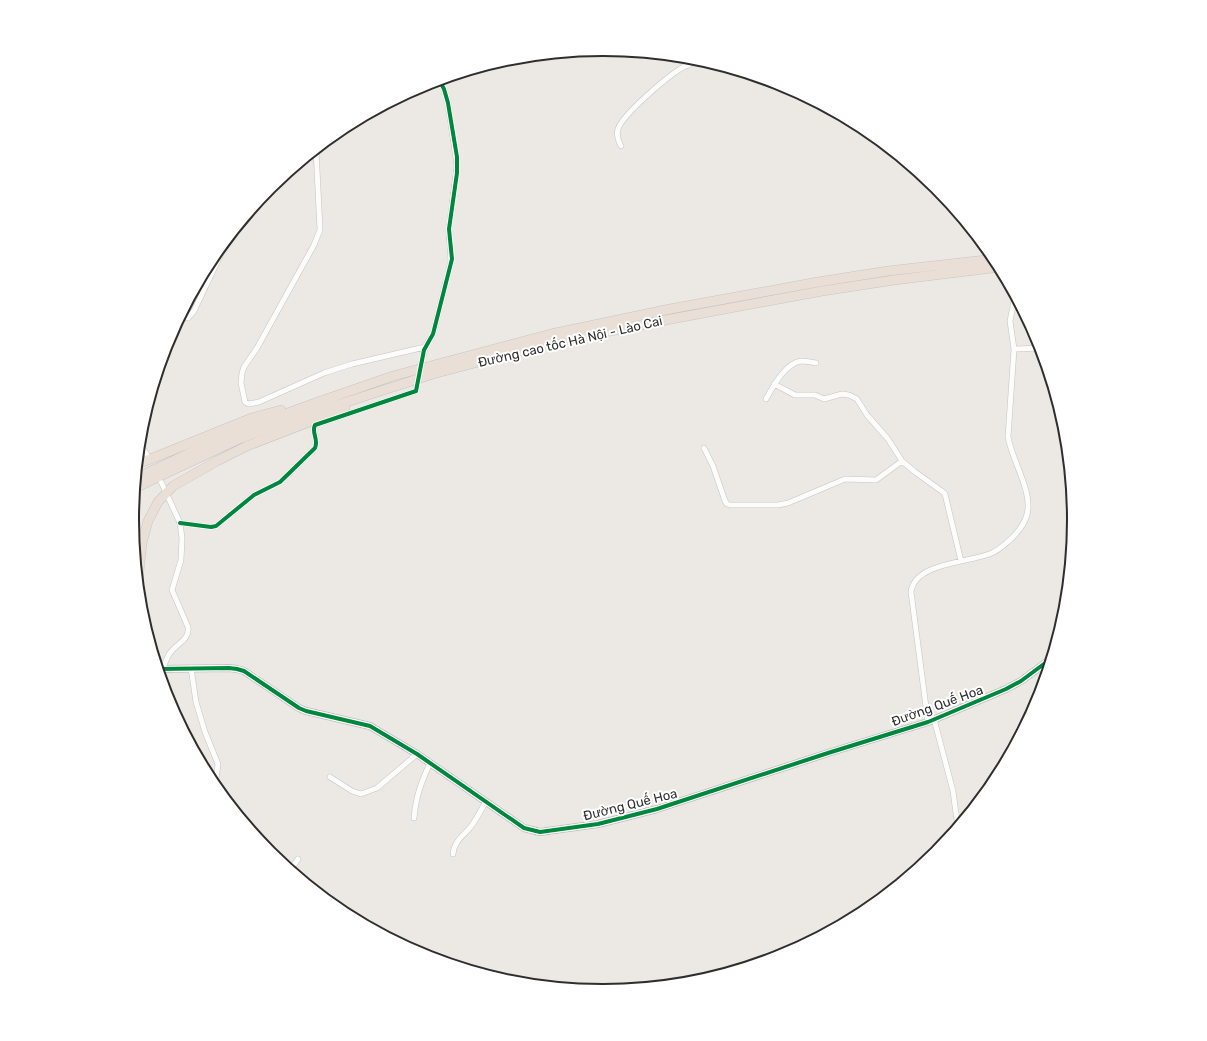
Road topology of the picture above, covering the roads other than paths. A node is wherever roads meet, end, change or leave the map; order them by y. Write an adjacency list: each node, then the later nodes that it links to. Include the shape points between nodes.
1 (691, 64): 3 (street, via 672,75 626,116 617,133)
2 (442, 85): 11 (street, via 448,103 457,166 449,229 451,262 433,334)
3 (621, 146)
4 (316, 156): 11 (street, via 320,232 257,348 244,367 241,383 245,402 259,402 324,373)
5 (988, 259): 20 (highway, Đường cao tốc Hà Nội - Lào Cai, via 812,283 551,334 401,374)
6 (994, 268): 18 (highway, Đường cao tốc Hà Nội - Lào Cai, via 887,281 554,342)
7 (212, 270): 8 (street)
8 (206, 285): 10 (street, via 190,316)
9 (1014, 303): 13 (street, via 1010,321)
10 (186, 318)
11 (425, 346): 14 (street)
12 (1035, 348): 13 (street)
13 (1014, 349): 33 (street, via 1008,437 1026,493 1027,514 1024,524 1016,534 998,550 986,556)
14 (423, 356)
15 (816, 363): 17 (street, via 795,363)
16 (418, 379): 31 (street, via 416,391 315,425 315,448 280,482 248,499 216,526)
17 (774, 384): 19 (street); 24 (street, via 795,395 815,395 824,399 842,394 853,397 860,402)
18 (382, 390): 28 (highway, Đường cao tốc Hà Nội - Lào Cai, via 239,439); 32 (highway, via 333,413 247,446 177,483 158,502 148,521)
19 (766, 399)
20 (321, 401): 25 (highway, via 252,418); 26 (highway, Đường cao tốc Hà Nội - Lào Cai, via 235,432)
21 (704, 448): 24 (street, via 725,501 730,505 788,503 845,479 876,480)
22 (144, 451): 23 (street)
23 (148, 455)
24 (902, 461): 33 (street, via 945,494)
25 (143, 462)
26 (141, 475)
27 (161, 482): 29 (street)
28 (140, 485)
29 (165, 490)
30 (168, 497): 31 (street)
31 (180, 523): 35 (street, via 182,549 172,590 189,631)
32 (141, 557)
33 (961, 561): 39 (street, via 929,570 915,579 910,592)
34 (1045, 663): 38 (street, Đường Quế Hoa, via 1006,689)
35 (163, 665)
36 (163, 668): 37 (street, Đường Quế Hoa)
37 (191, 668): 40 (street, Đường Quế Hoa, via 229,668 244,672 299,708 370,726); 42 (street, via 196,702 218,764)
38 (934, 719): 39 (street, Đường Quế Hoa); 46 (street, via 953,791)
39 (928, 722): 44 (street, Đường Quế Hoa, via 657,809 598,824 531,831)
40 (417, 754): 41 (street, Đường Quế Hoa); 43 (street, via 377,788 361,794)
41 (430, 763): 44 (street, Đường Quế Hoa); 45 (street, via 416,802)
42 (216, 777)
43 (330, 777)
44 (486, 803): 47 (street, via 455,845)
45 (414, 818)
46 (957, 822)
47 (454, 854)
48 (298, 859): 49 (street)
49 (293, 866)

